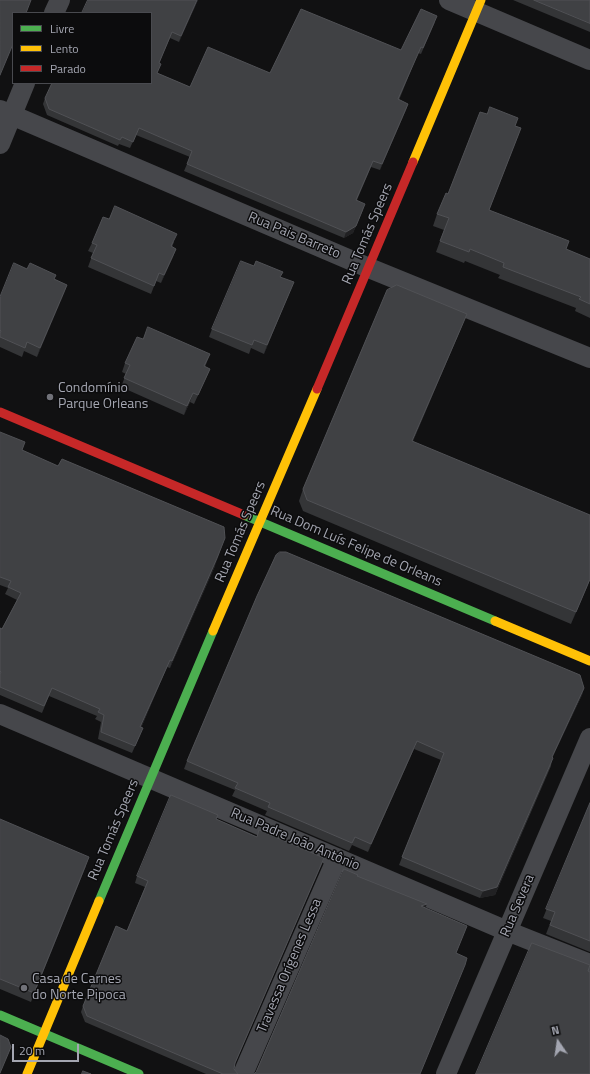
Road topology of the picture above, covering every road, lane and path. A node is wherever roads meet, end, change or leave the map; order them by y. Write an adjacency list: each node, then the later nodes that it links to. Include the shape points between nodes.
1 (60, 0): 4 (street)
2 (449, 0): 3 (street)
3 (478, 6): 5 (street); 9 (street, Rua Tomás Speers)
4 (54, 12)
5 (590, 60)
6 (24, 84): 7 (street)
7 (6, 112): 8 (street); 9 (street, Rua Pais Barreto)
8 (0, 144)
9 (369, 268): 10 (street, Rua Pais Barreto); 12 (street, Rua Tomás Speers)
10 (590, 358)
11 (0, 412): 12 (street, Rua Dom Luís Felipe de Orleans)
12 (260, 522): 13 (street, Rua Dom Luís Felipe de Orleans); 16 (street, Rua Tomás Speers)
13 (590, 661)
14 (0, 714): 16 (street, Rua Padre João Antônio)
15 (590, 738): 18 (street, Rua Severa)
16 (151, 778): 17 (street, Rua Padre João Antônio); 21 (street, Rua Tomás Speers)
17 (337, 858): 18 (street, Rua Padre João Antônio); 24 (street, Travessa Orígenes Lessa)
18 (507, 931): 19 (street, Rua Padre João Antônio); 25 (street, Rua Severa)
19 (590, 964)
20 (0, 1015): 21 (street)
21 (44, 1033): 22 (street, Rua Tomás Speers); 23 (street)
22 (26, 1074)
23 (139, 1074)
24 (243, 1074)
25 (446, 1074)

